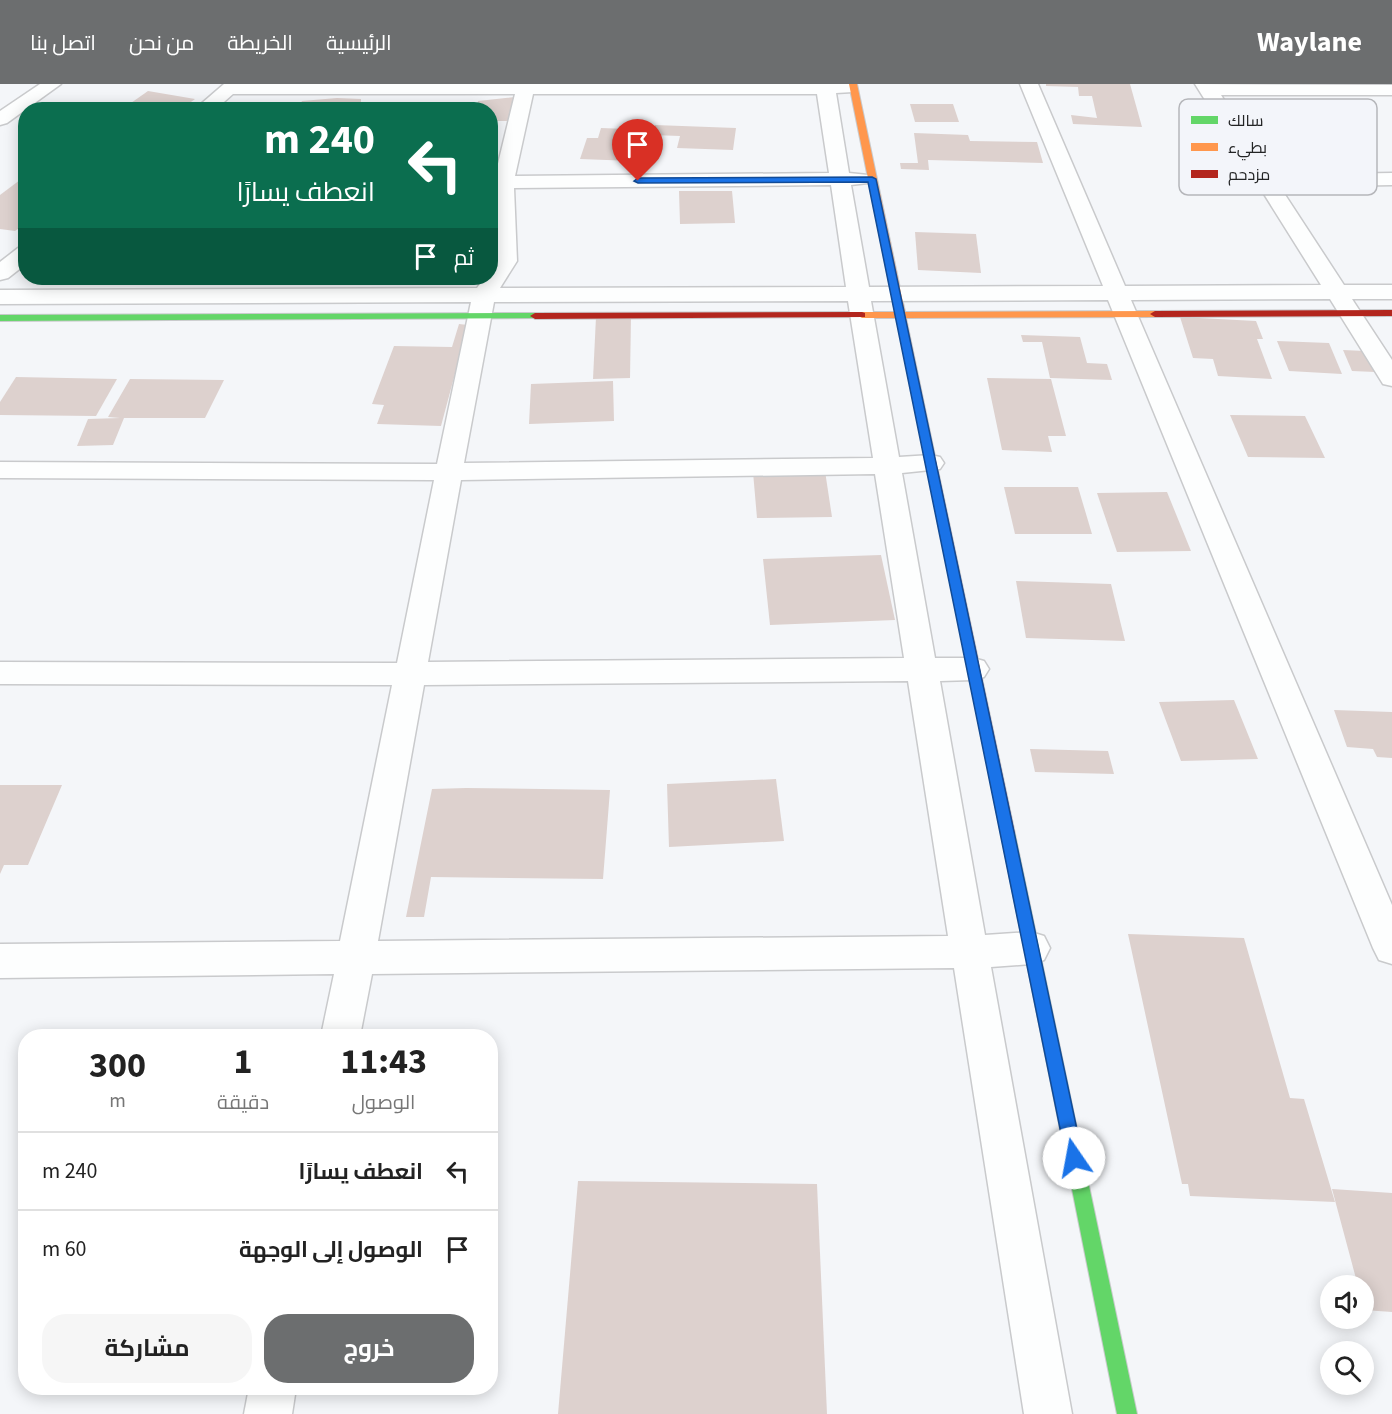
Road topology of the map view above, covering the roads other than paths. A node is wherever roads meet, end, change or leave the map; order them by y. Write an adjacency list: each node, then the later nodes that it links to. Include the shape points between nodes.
1 (52, 84): 8 (street)
2 (1029, 84): 26 (street)
3 (839, 86): 5 (street); 13 (street)
4 (231, 87): 5 (street); 9 (street)
5 (526, 87): 12 (street)
6 (1206, 87): 7 (street)
7 (1392, 90)
8 (25, 102)
9 (213, 102)
10 (18, 107): 11 (street)
11 (0, 119)
12 (498, 179)
13 (856, 179): 16 (street); 27 (street); 28 (street)
14 (1377, 179): 15 (street)
15 (1392, 179)
16 (498, 182)
17 (498, 191): 21 (street, via 506,261)
18 (1275, 195): 23 (street)
19 (18, 259): 20 (street)
20 (0, 273)
21 (498, 275)
22 (493, 285): 29 (street)
23 (1336, 292): 24 (street); 26 (street); 30 (street)
24 (1392, 292)
25 (0, 297): 29 (street)
26 (1120, 303): 27 (street); 30 (street); 43 (street)
27 (898, 304): 28 (street); 34 (street)
28 (860, 305): 29 (street); 35 (street)
29 (481, 306): 32 (street); 37 (street)
30 (1350, 313): 31 (street); 33 (street)
31 (1392, 313)
32 (0, 318)
33 (1392, 379)
34 (931, 463): 35 (street); 39 (street)
35 (887, 466): 37 (street); 38 (street)
36 (0, 470): 37 (street)
37 (449, 472): 41 (street)
38 (922, 668): 39 (street); 41 (street); 44 (street)
39 (973, 669): 42 (street)
40 (0, 673): 41 (street)
41 (410, 674): 45 (street)
42 (1031, 948): 44 (street); 51 (street)
43 (1392, 948)
44 (969, 952): 45 (street); 50 (street)
45 (356, 957): 46 (street); 47 (street)
46 (0, 961)
47 (341, 1029)
48 (272, 1395): 49 (street)
49 (268, 1414)
50 (1048, 1414)
51 (1127, 1414)

